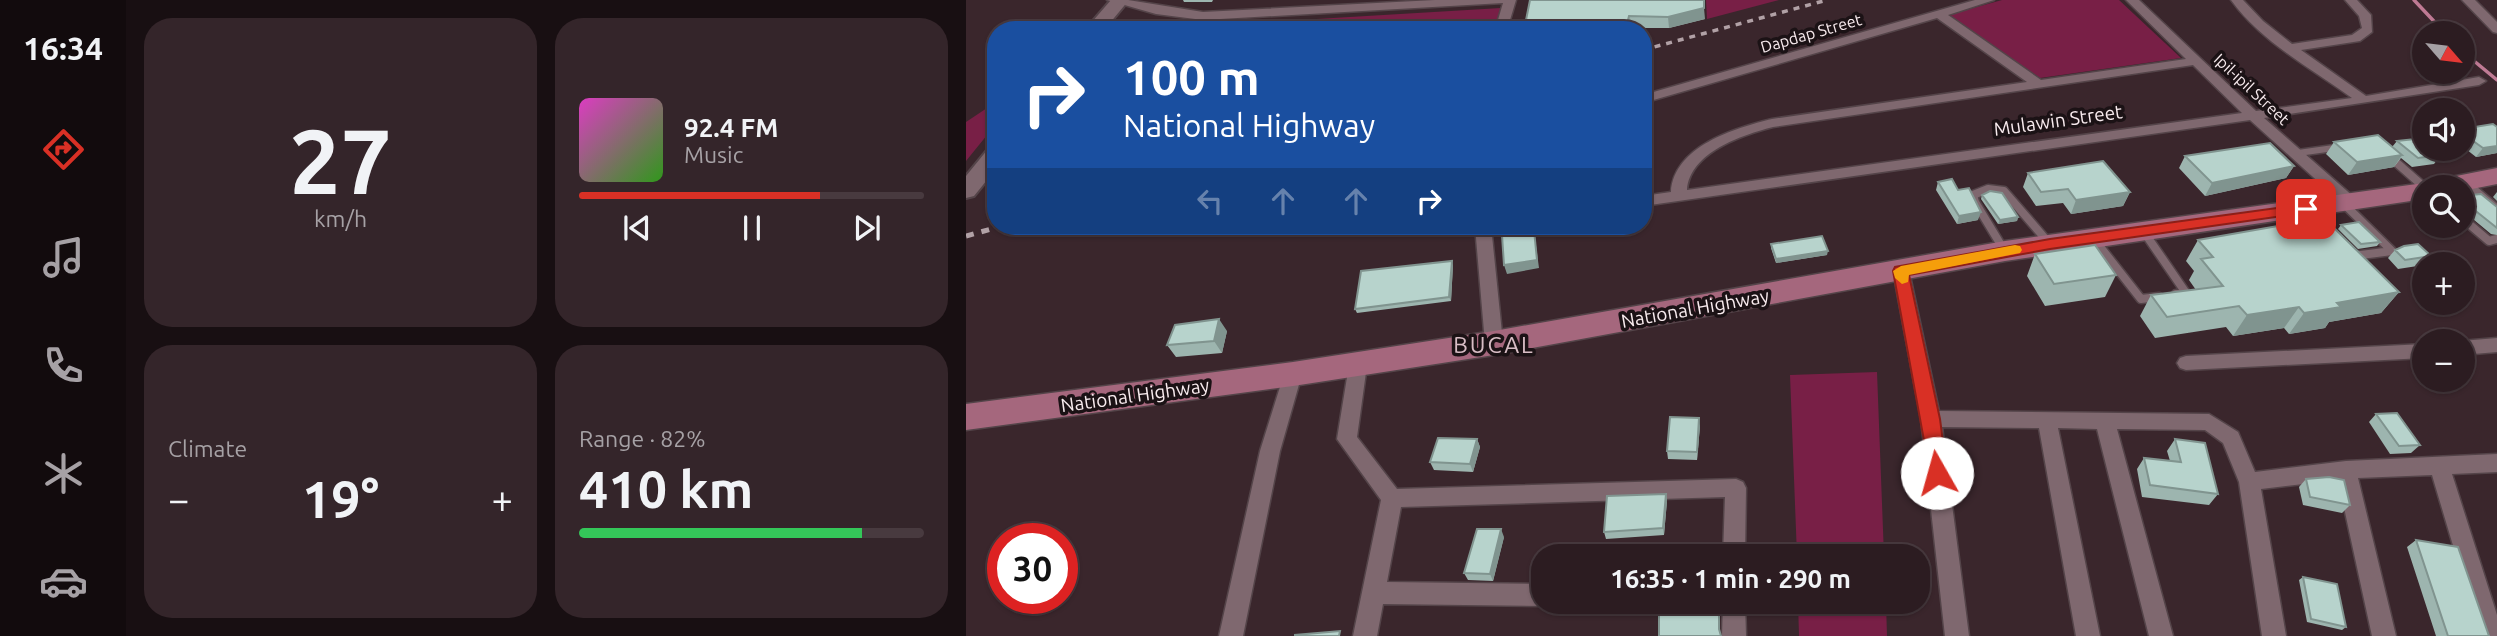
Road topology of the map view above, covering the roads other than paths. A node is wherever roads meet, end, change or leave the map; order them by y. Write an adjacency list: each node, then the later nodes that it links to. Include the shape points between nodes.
1 (1500, 0): 8 (street, via 1203,16)
2 (1510, 0): 11 (street)
3 (1988, 0): 9 (street, Dapdap Street)
4 (2132, 0): 14 (street, Ipil-ipil Street)
5 (2237, 0): 13 (street)
6 (2351, 0): 13 (street, via 2365,15 2368,29 2356,38)
7 (2468, 0): 12 (street)
8 (1117, 1): 10 (main road)
9 (1940, 15): 16 (street); 17 (street, Dapdap Street)
10 (1101, 21)
11 (1504, 21)
12 (2496, 26)
13 (2292, 48): 18 (street)
14 (2196, 61): 16 (street); 19 (street, Ipil-ipil Street)
15 (2479, 81): 18 (street, Mulawin Street)
16 (2037, 83): 29 (street, via 1744,130 1695,160 1681,177)
17 (1652, 96)
18 (2364, 100): 19 (street, Mulawin Street)
19 (2251, 114): 21 (street, Ipil-ipil Street); 29 (street, Mulawin Street)
20 (2346, 146): 21 (lane)
21 (2298, 153): 32 (street, Ipil-ipil Street)
22 (2385, 153): 25 (lane)
23 (987, 165): 27 (main road)
24 (2497, 176): 26 (main road)
25 (2412, 178)
26 (2475, 180)
27 (966, 191)
28 (2412, 191): 32 (main road, National Highway)
29 (1679, 196): 31 (street, Mulawin Street)
30 (2475, 196): 33 (lane)
31 (1652, 200)
32 (2347, 203): 35 (main road, National Highway, via 2310,214); 40 (lane, via 2392,251 2353,256)
33 (2497, 208)
34 (2475, 229): 38 (lane, via 2489,241)
35 (2143, 231): 37 (main road, National Highway); 37 (lane, via 2186,293 2141,299)
36 (1484, 235): 43 (street)
37 (2093, 238): 39 (main road, National Highway)
38 (2497, 239)
39 (2050, 244): 41 (main road, National Highway); 41 (lane, via 2004,191 1978,191 1973,195 1975,202)
40 (2343, 247)
41 (2005, 251): 42 (main road, National Highway)
42 (1901, 271): 43 (main road, National Highway); 51 (street)
43 (1494, 344): 48 (main road, National Highway)
44 (2497, 345): 45 (street)
45 (2475, 347)
46 (2412, 352): 47 (street)
47 (2186, 363)
48 (1358, 365): 49 (main road, National Highway); 58 (street, via 1347,439)
49 (1293, 374): 50 (main road, National Highway); 63 (street, via 1270,451)
50 (966, 417)
51 (1931, 419): 52 (street); 66 (street)
52 (2047, 420): 53 (street); 67 (street)
53 (2105, 421): 57 (street, via 2209,422 2231,438); 68 (street)
54 (2497, 463): 55 (street)
55 (2440, 467): 56 (street); 71 (street)
56 (2346, 470): 57 (street); 70 (street)
57 (2249, 482): 69 (street)
58 (1392, 498): 59 (street, via 1736,488); 60 (street)
59 (1734, 544)
60 (1374, 593): 61 (street); 64 (street)
61 (1531, 595)
62 (1734, 614): 65 (street)
63 (1231, 636)
64 (1365, 636)
65 (1734, 636)
66 (1956, 636)
67 (2088, 636)
68 (2161, 636)
69 (2274, 636)
70 (2384, 636)
71 (2492, 636)

